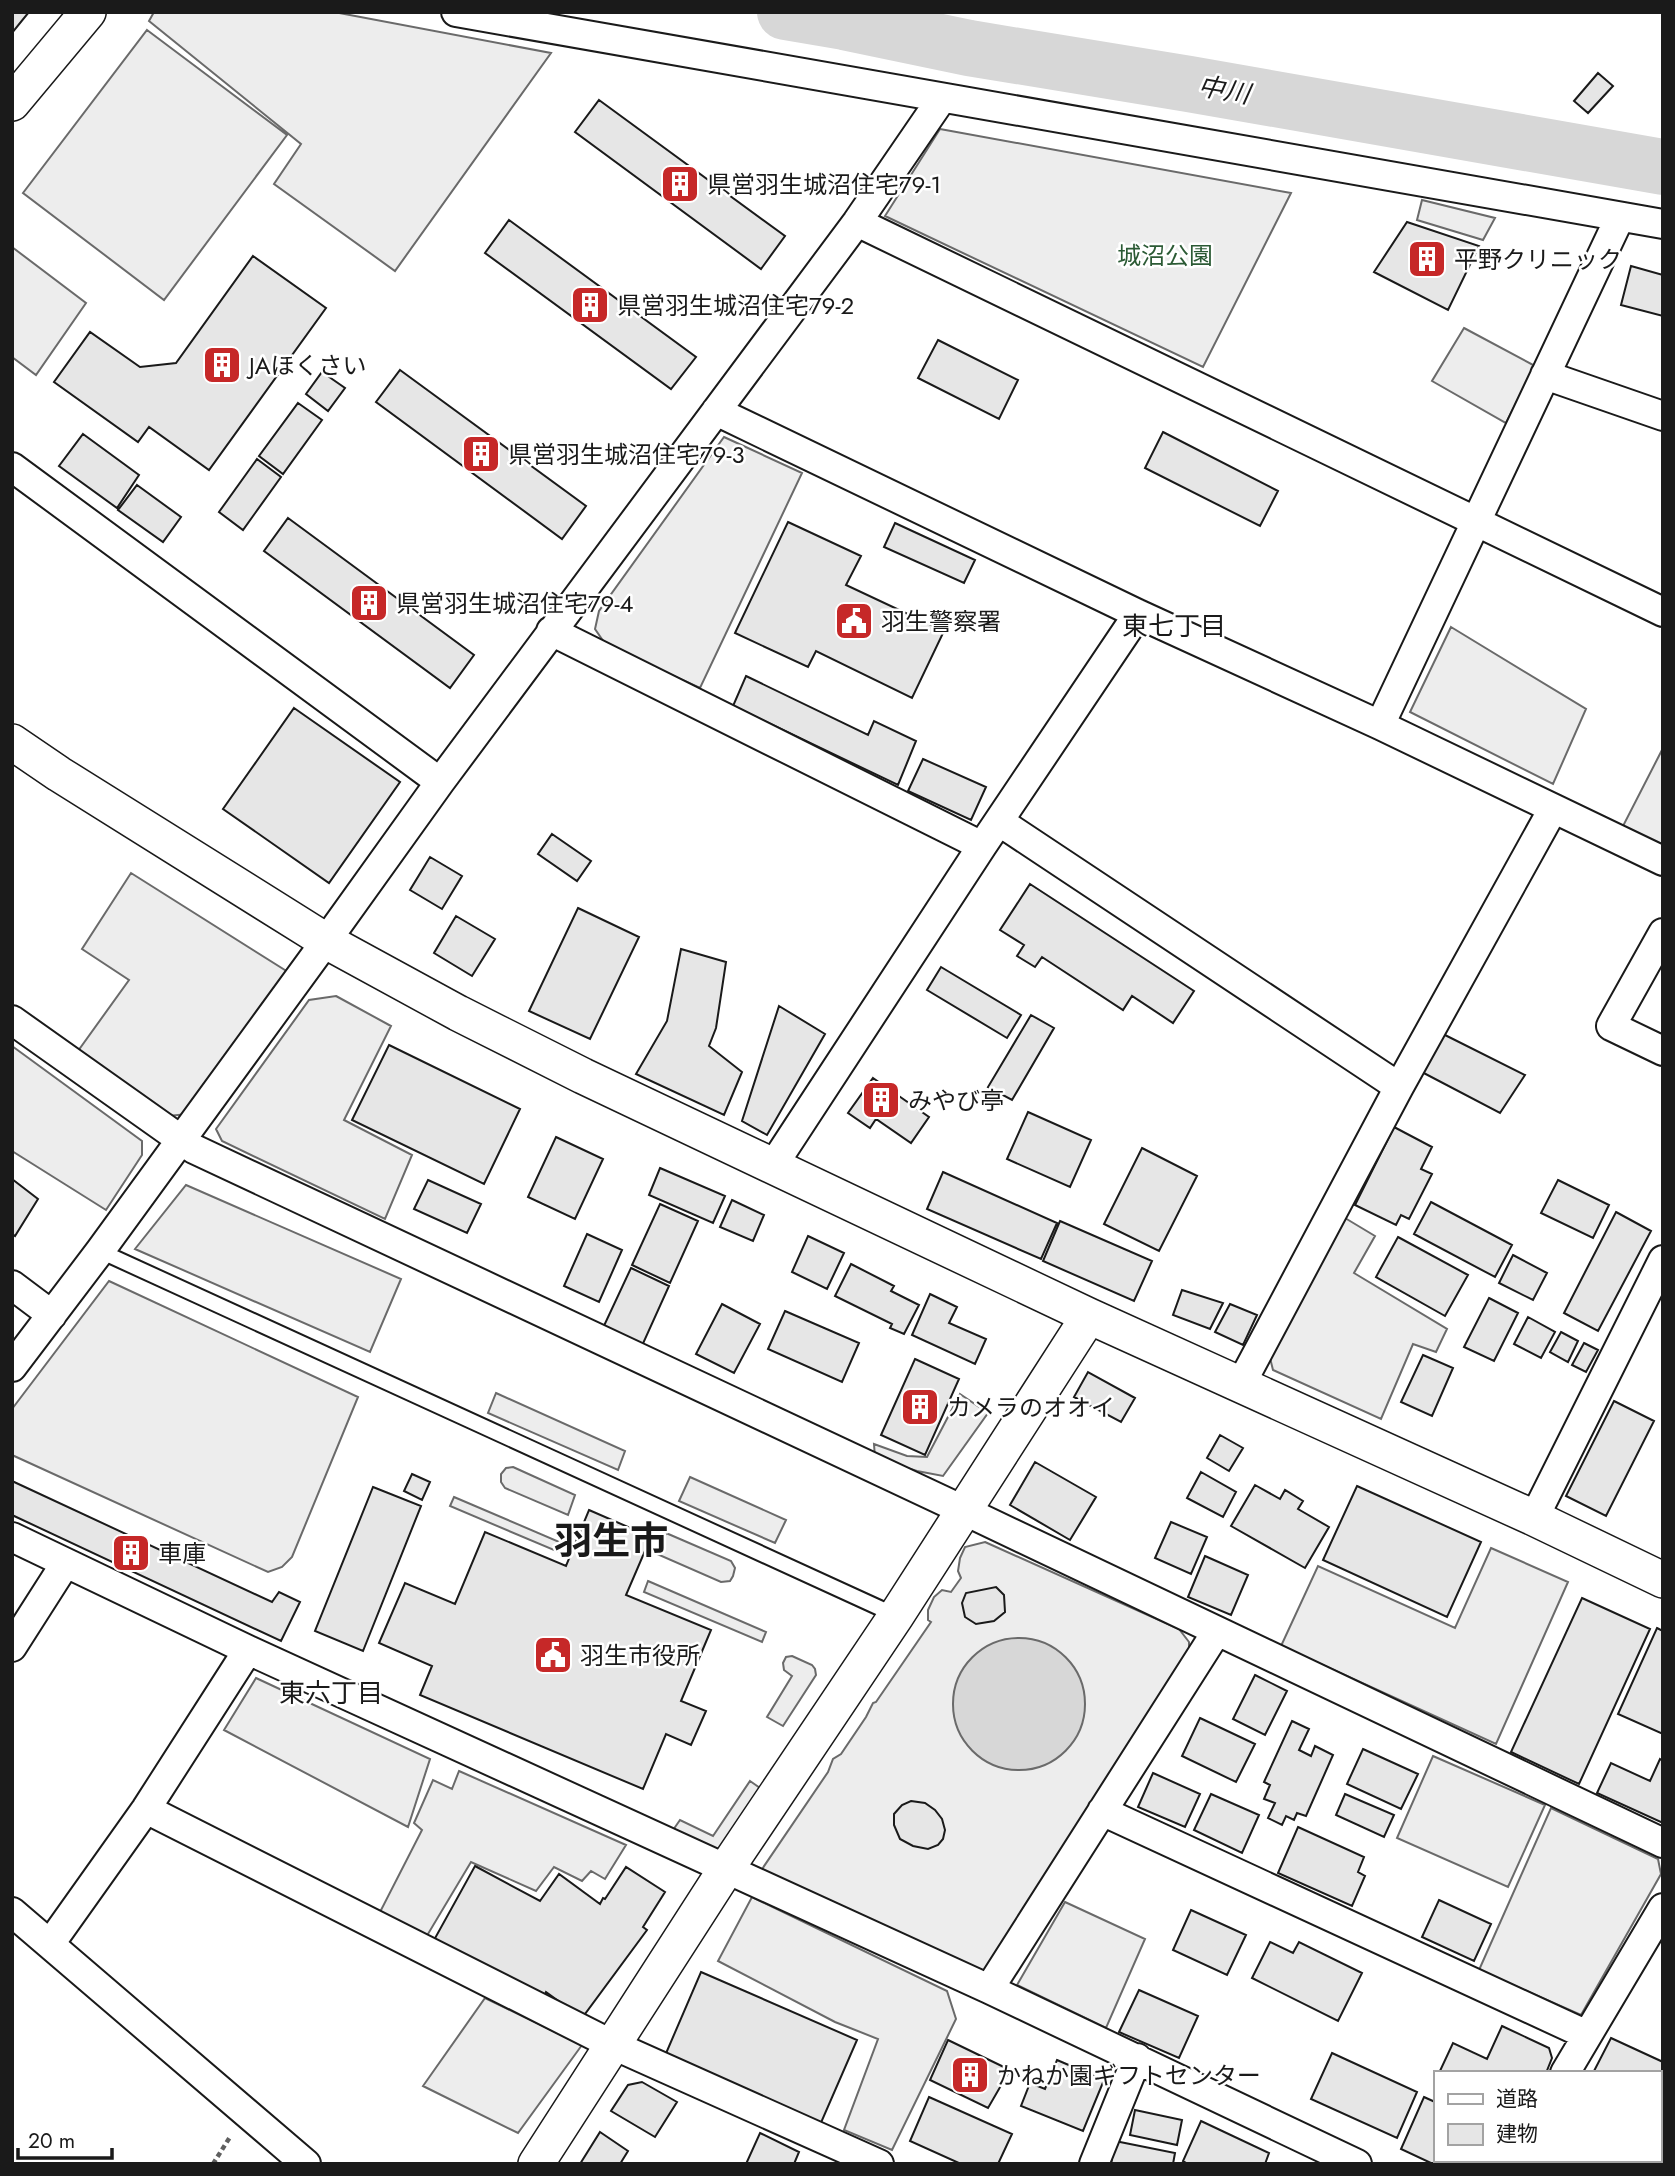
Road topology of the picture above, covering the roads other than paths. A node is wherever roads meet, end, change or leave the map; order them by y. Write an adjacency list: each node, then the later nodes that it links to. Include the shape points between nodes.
1 (88, 12): 4 (street)
2 (456, 12): 3 (street)
3 (942, 98): 5 (street); 6 (street)
4 (12, 103)
5 (1620, 217): 7 (street); 8 (street)
6 (857, 222): 9 (street); 12 (street)
7 (1663, 224)
8 (1545, 374): 10 (street); 12 (street)
9 (716, 411): 14 (street); 15 (street)
10 (1663, 416)
11 (12, 467): 18 (street)
12 (1476, 520): 13 (street); 16 (street)
13 (1663, 612)
14 (1138, 614): 16 (street); 20 (street)
15 (551, 631): 18 (street); 21 (street)
16 (1380, 725): 19 (street)
17 (12, 742): 24 (street)
18 (440, 782): 24 (street)
19 (1553, 809): 22 (street); 27 (street)
20 (1000, 822): 21 (street); 27 (street)
21 (982, 846): 29 (street)
22 (1663, 861)
23 (1663, 933): 26 (street, via 1611,1026)
24 (326, 941): 28 (street); 29 (street, via 458,1013)
25 (12, 1020): 28 (street)
26 (1663, 1051)
27 (1399, 1087): 36 (street)
28 (180, 1140): 30 (street); 37 (street)
29 (772, 1167): 34 (street)
30 (100, 1251): 33 (street); 42 (lane)
31 (1663, 1260): 38 (street)
32 (12, 1285): 33 (street)
33 (52, 1315): 35 (street)
34 (1089, 1315): 36 (street); 37 (street)
35 (12, 1367)
36 (1241, 1384): 38 (street)
37 (963, 1510): 42 (street); 43 (street)
38 (1534, 1518): 41 (street)
39 (12, 1537): 40 (street)
40 (65, 1563): 44 (street); 45 (street)
41 (1663, 1580)
42 (896, 1616): 49 (street)
43 (1217, 1631): 47 (street); 48 (street)
44 (12, 1647)
45 (248, 1650): 46 (street); 49 (street)
46 (146, 1809): 52 (street); 55 (street)
47 (1102, 1811): 53 (street); 54 (street)
48 (1663, 1843)
49 (726, 1869): 53 (street); 55 (street)
50 (1663, 1908): 54 (street)
51 (12, 1912): 52 (street)
52 (50, 1944): 58 (street)
53 (989, 1989): 56 (street)
54 (1587, 2035): 57 (street)
55 (613, 2045): 59 (street); 60 (street)
56 (1137, 2058): 61 (street); 62 (street)
57 (1566, 2071)
58 (306, 2164)
59 (536, 2164)
60 (879, 2164)
61 (1094, 2164)
62 (1357, 2164)

